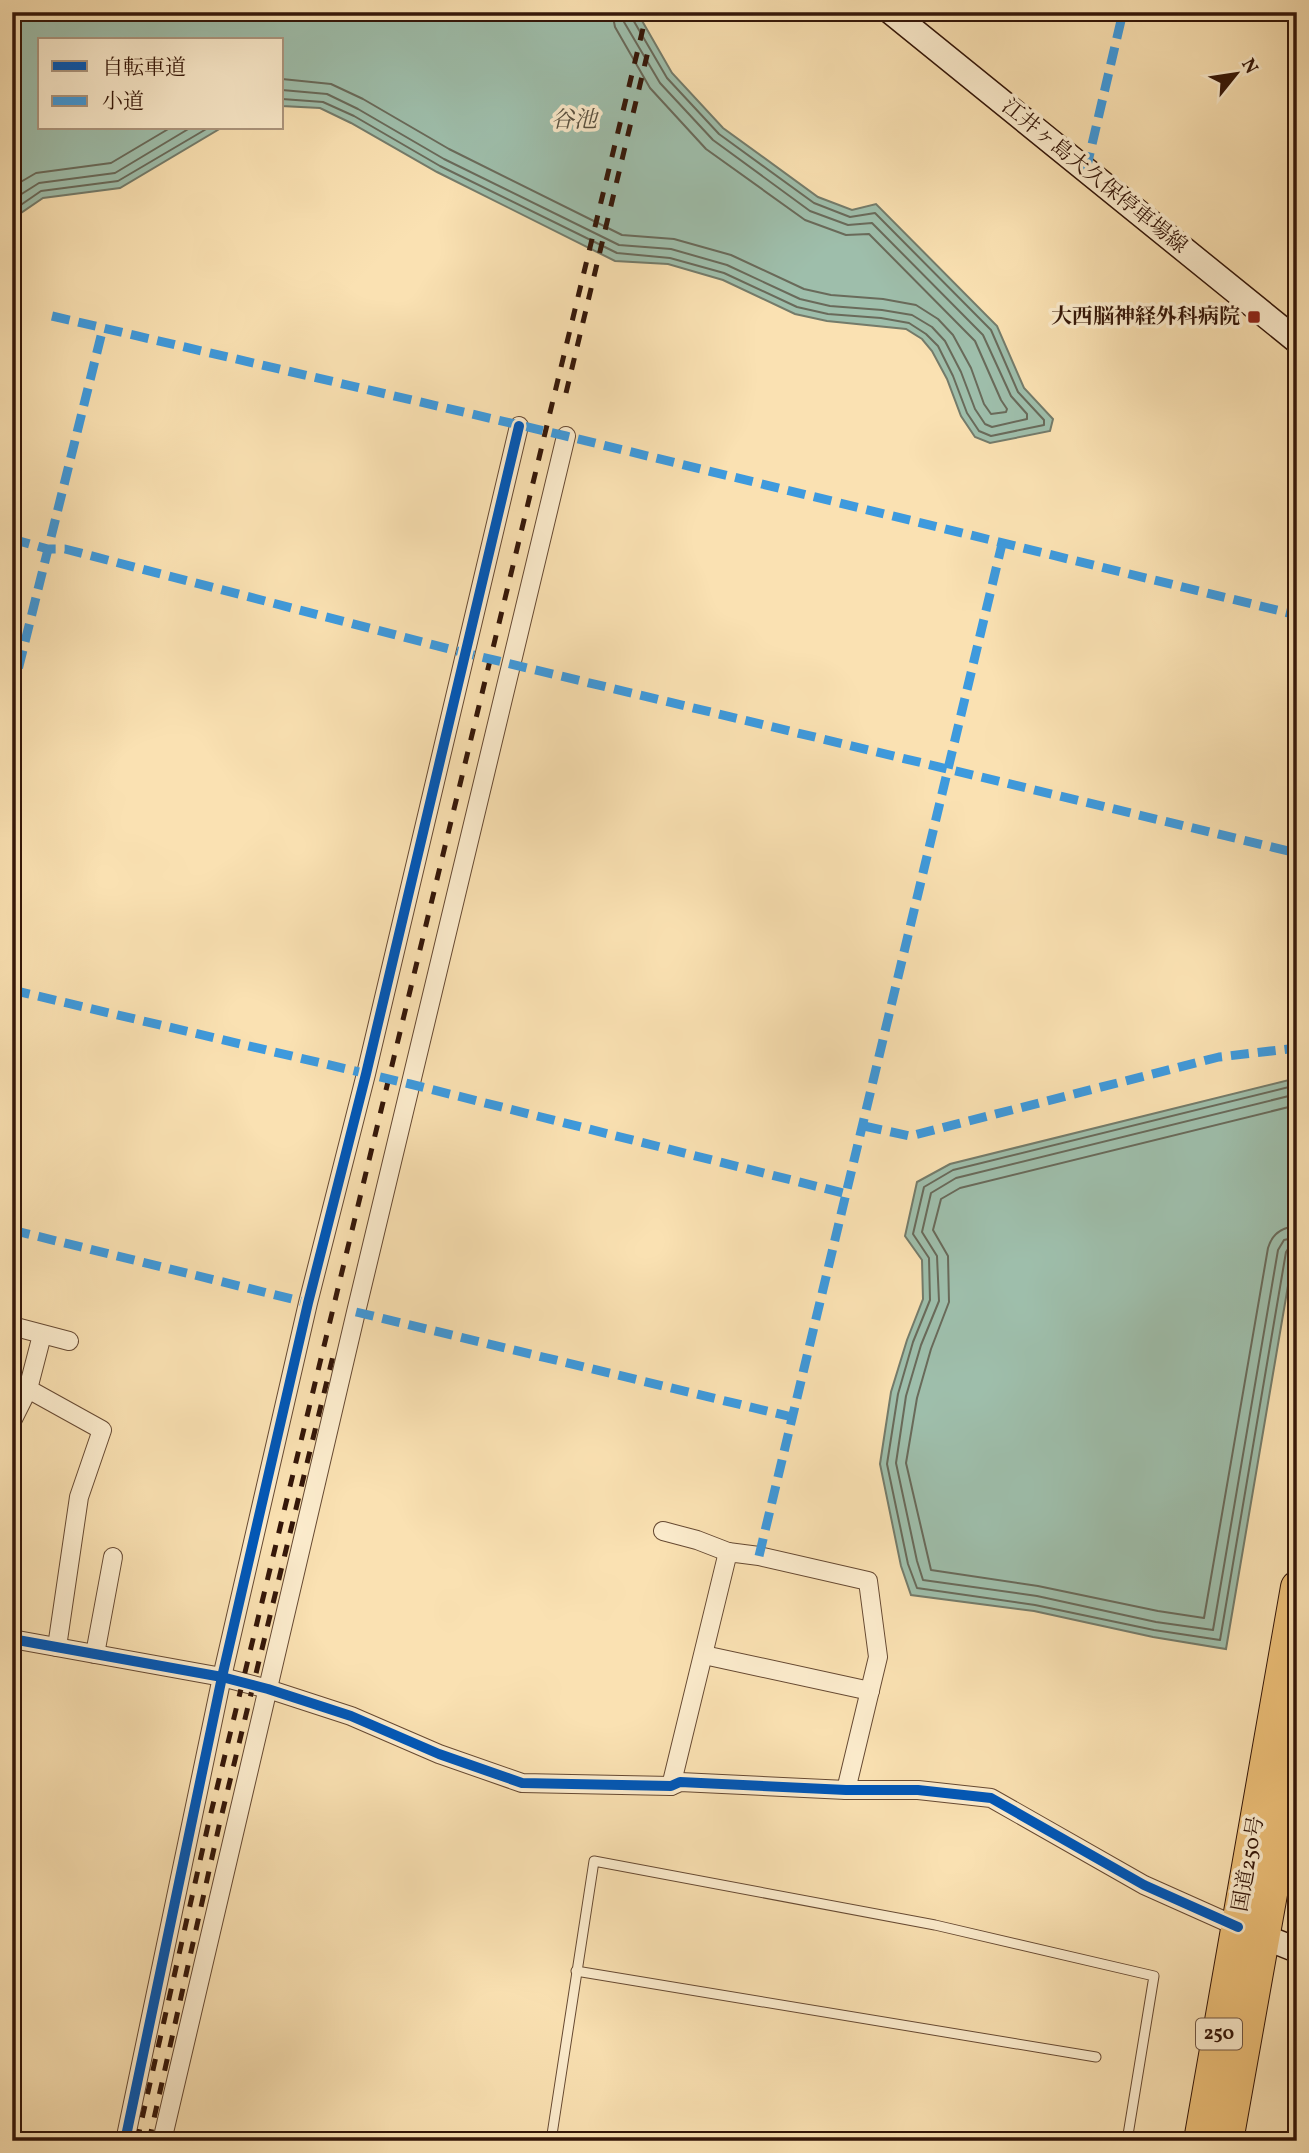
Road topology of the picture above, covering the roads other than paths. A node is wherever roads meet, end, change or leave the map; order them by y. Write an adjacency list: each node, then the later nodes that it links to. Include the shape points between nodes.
1 (891, 12): 2 (main road, 江井ヶ島大久保停車場線)
2 (1297, 341)
3 (519, 426): 18 (street)
4 (566, 436): 19 (street)
5 (12, 1326): 6 (street)
6 (42, 1335): 7 (street); 8 (street)
7 (69, 1341)
8 (27, 1389): 9 (street); 15 (street, via 102,1430 79,1496)
9 (12, 1421)
10 (663, 1531): 11 (street)
11 (728, 1552): 17 (street); 20 (street, via 868,1581 878,1657)
12 (113, 1558): 16 (street)
13 (1297, 1587): 24 (highway, 国道250号 / 250)
14 (12, 1639): 15 (street)
15 (57, 1647): 16 (street)
16 (95, 1654): 18 (street)
17 (704, 1655): 20 (street); 22 (street)
18 (222, 1678): 19 (street); 28 (street)
19 (268, 1689): 22 (street, via 522,1783); 29 (street)
20 (870, 1691): 23 (street)
21 (1297, 1748): 24 (highway, 国道250号 / 250)
22 (671, 1786): 23 (street, via 680,1782)
23 (846, 1790): 24 (street, via 918,1790 991,1798 1144,1885)
24 (1251, 1931): 25 (main road); 32 (highway, 国道250号 / 250); 33 (highway, 国道250号 / 250)
25 (1297, 1950)
26 (576, 1971): 27 (lane); 30 (lane); 31 (lane, via 594,1861 935,1925 1154,1976)
27 (1096, 2057)
28 (125, 2141)
29 (162, 2141)
30 (551, 2141)
31 (1127, 2141)
32 (1200, 2141)
33 (1227, 2141)

